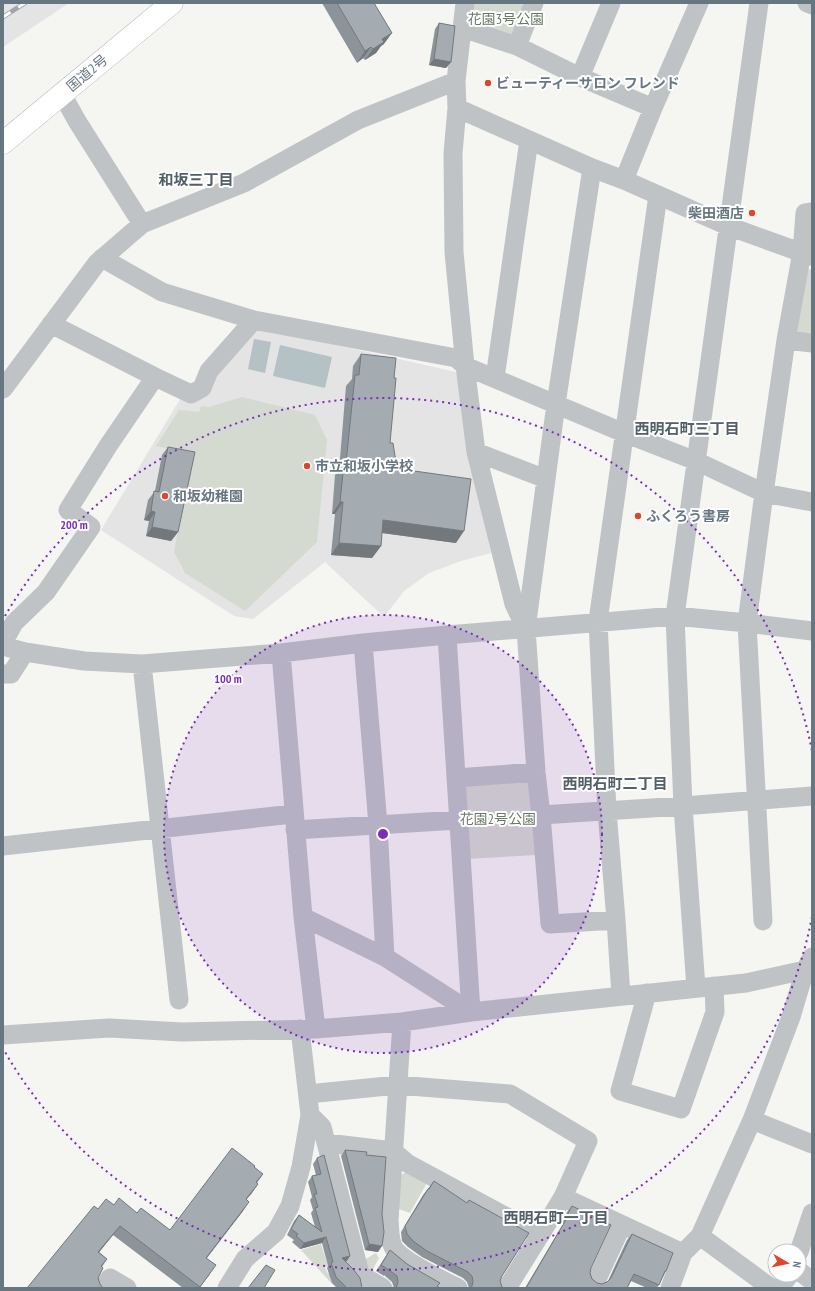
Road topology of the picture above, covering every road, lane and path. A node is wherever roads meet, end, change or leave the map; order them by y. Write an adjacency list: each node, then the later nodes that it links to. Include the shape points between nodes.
1 (172, 3): 13 (highway, 国道2号)
2 (465, 3): 9 (street)
3 (534, 3): 10 (street)
4 (611, 3): 11 (street)
5 (699, 3): 15 (street)
6 (759, 3): 23 (street)
7 (807, 3): 8 (street)
8 (812, 5)
9 (462, 28): 10 (street); 12 (street)
10 (517, 46): 11 (street)
11 (580, 77): 15 (street)
12 (456, 81): 14 (street); 22 (street, via 358,120 244,184)
13 (62, 94): 17 (highway, 国道2号); 22 (street)
14 (457, 108): 16 (street); 30 (street, via 453,153 454,252)
15 (653, 108): 19 (street)
16 (529, 140): 18 (street); 32 (street)
17 (3, 143)
18 (592, 168): 19 (street); 34 (street)
19 (624, 180): 20 (street)
20 (658, 195): 23 (street); 35 (street)
21 (812, 212): 24 (street, via 805,213)
22 (142, 224): 25 (street)
23 (728, 226): 24 (street); 37 (street)
24 (807, 254): 28 (street)
25 (102, 258): 26 (street, via 162,292); 27 (street)
26 (254, 320): 30 (street, via 456,358); 31 (street, via 209,371 202,388 191,394)
27 (51, 324): 31 (street); 33 (street)
28 (786, 340): 29 (street); 39 (street)
29 (812, 343)
30 (465, 366): 32 (street); 36 (street)
31 (155, 377): 48 (street, via 68,510 91,527 46,592 14,623)
32 (495, 378): 34 (street)
33 (3, 389)
34 (556, 404): 35 (street); 38 (street)
35 (624, 433): 37 (street); 42 (street)
36 (476, 452): 38 (street); 44 (street, via 514,604)
37 (696, 461): 39 (street); 41 (street)
38 (546, 479): 44 (street)
39 (764, 493): 40 (street); 43 (street)
40 (812, 502)
41 (675, 616): 42 (street); 43 (street); 57 (street)
42 (598, 621): 44 (street); 58 (street)
43 (747, 623): 45 (street); 56 (street)
44 (526, 629): 46 (street); 53 (street)
45 (812, 631)
46 (447, 635): 47 (street); 54 (street)
47 (364, 643): 50 (street); 62 (street)
48 (3, 644): 49 (street)
49 (26, 652): 51 (street); 52 (street, via 11,674)
50 (281, 653): 51 (street); 61 (street)
51 (142, 664): 63 (street)
52 (3, 674)
53 (536, 772): 54 (street); 59 (street)
54 (456, 778): 60 (street)
55 (812, 796): 56 (street)
56 (756, 800): 57 (street); 67 (street)
57 (683, 806): 58 (street); 70 (street)
58 (607, 811): 59 (street); 66 (street)
59 (541, 815): 66 (street, via 550,924)
60 (458, 820): 62 (street); 74 (street)
61 (294, 822): 62 (street); 63 (street); 65 (street)
62 (378, 825): 68 (street)
63 (160, 829): 64 (street); 73 (street)
64 (3, 846)
65 (303, 917): 68 (street); 76 (street)
66 (616, 920): 72 (street)
67 (763, 921)
68 (385, 957): 74 (street)
69 (810, 961): 70 (street, via 746,983); 81 (street)
70 (705, 987): 71 (street); 71 (street, via 715,1012 681,1109 620,1091)
71 (647, 993): 72 (street)
72 (621, 996): 74 (street)
73 (179, 1000)
74 (471, 1012): 75 (street)
75 (402, 1022): 76 (street); 78 (street)
76 (308, 1029): 77 (street, via 182,1032 109,1028); 79 (street)
77 (3, 1035)
78 (398, 1085): 79 (street); 84 (street); 85 (street, via 510,1094 588,1141)
79 (308, 1094): 80 (street)
80 (310, 1115): 82 (street, via 322,1127); 95 (street, via 301,1167 290,1206 276,1232 245,1259)
81 (752, 1120): 83 (street); 89 (street)
82 (327, 1143): 84 (street); 96 (street, via 360,1274)
83 (812, 1144)
84 (393, 1151): 88 (street, via 407,1163); 97 (street, via 388,1221 395,1250 412,1263)
85 (563, 1198): 87 (street); 88 (street)
86 (812, 1213): 90 (street)
87 (622, 1224): 91 (street); 92 (street)
88 (540, 1235): 98 (street)
89 (700, 1236): 91 (street); 100 (street)
90 (802, 1243)
91 (683, 1253): 99 (street)
92 (597, 1279)
93 (103, 1288): 94 (street, via 110,1278)
94 (127, 1288)
95 (227, 1288)
96 (383, 1288)
97 (458, 1288)
98 (507, 1288)
99 (670, 1288)
100 (771, 1288)

